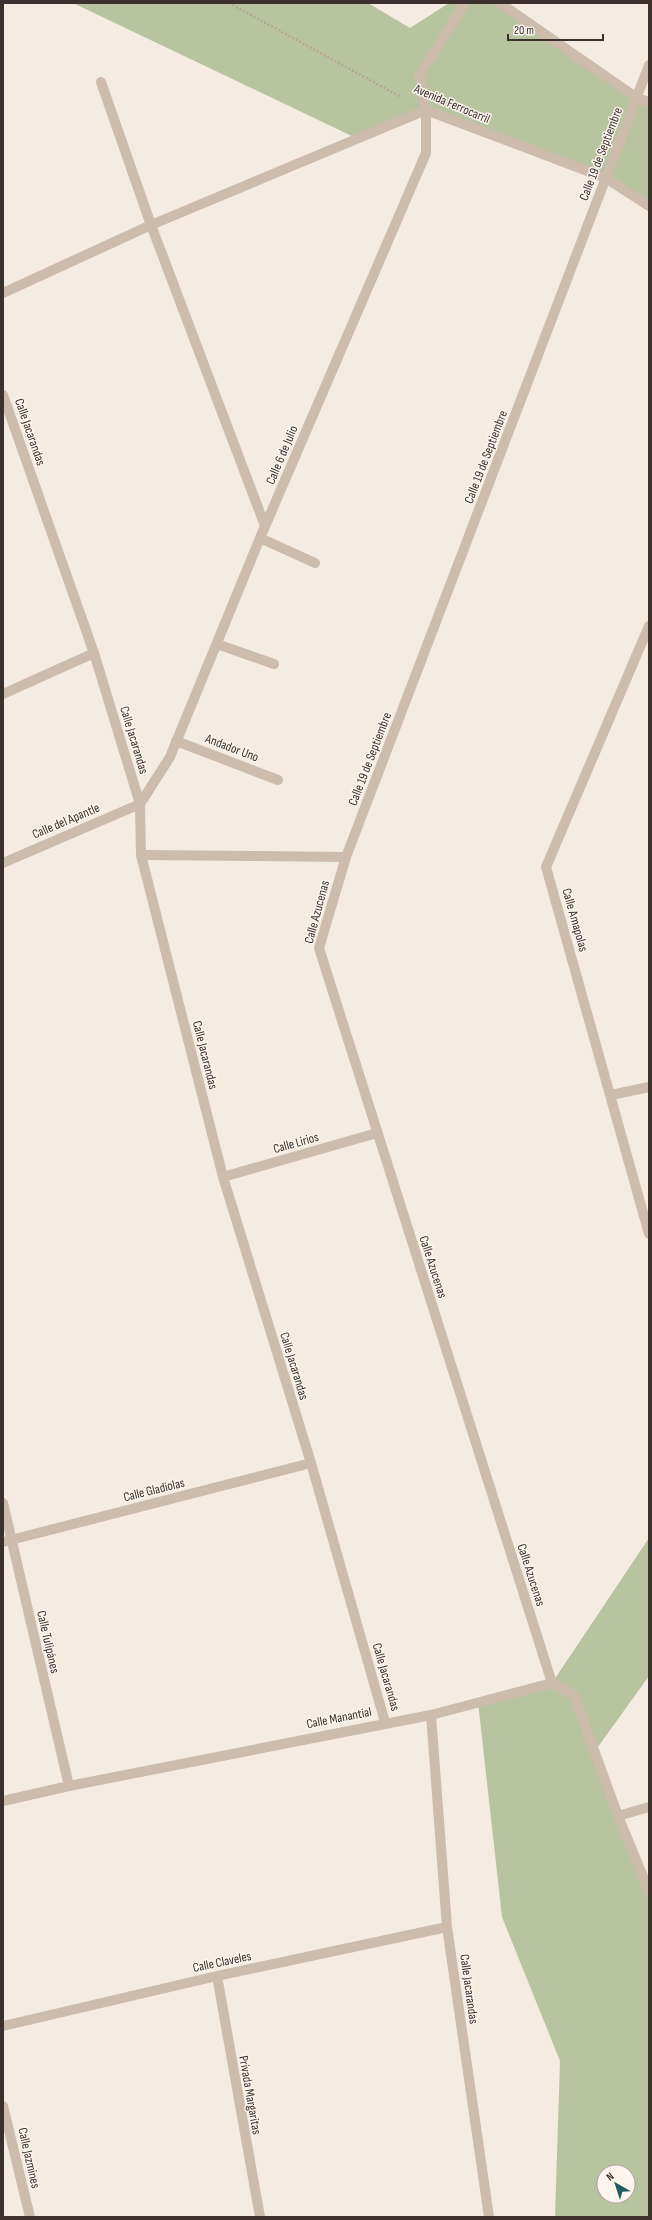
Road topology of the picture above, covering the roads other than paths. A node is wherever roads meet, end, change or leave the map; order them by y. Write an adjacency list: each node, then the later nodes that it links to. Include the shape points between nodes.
1 (465, 3): 7 (street, Calle 6 de Julio, via 419,76)
2 (500, 3): 5 (street)
3 (649, 65): 5 (street, Calle 19 de Septiembre)
4 (101, 82): 10 (street)
5 (637, 98): 6 (street); 8 (street, Calle 19 de Septiembre)
6 (649, 102)
7 (426, 110): 8 (street, Avenida Ferrocarril); 10 (street); 13 (street, Calle 6 de Julio, via 426,153)
8 (606, 178): 9 (street, Avenida Ferrocarril); 25 (street, Calle 19 de Septiembre)
9 (649, 206)
10 (151, 226): 11 (street); 13 (street)
11 (3, 292)
12 (3, 395): 18 (street, Calle Jacarandas)
13 (265, 526): 14 (street, Calle 6 de Julio)
14 (260, 538): 15 (street); 17 (street, Calle 6 de Julio)
15 (315, 563)
16 (649, 626): 28 (street, Calle Amapolas, via 546,867)
17 (217, 644): 19 (street); 21 (street, Calle 6 de Julio)
18 (94, 653): 20 (street); 23 (street, Calle Jacarandas)
19 (274, 664)
20 (3, 694)
21 (176, 741): 22 (street, Andador Uno); 23 (street, Calle 6 de Julio, via 170,757)
22 (278, 780)
23 (140, 804): 24 (street, Calle Jacarandas); 26 (street, Calle del Apantle)
24 (141, 855): 25 (street); 30 (street, Calle Jacarandas)
25 (346, 857): 29 (street, Calle Azucenas, via 319,948)
26 (3, 863)
27 (649, 1087): 28 (street)
28 (611, 1094): 31 (street, Calle Amapolas)
29 (377, 1134): 30 (street, Calle Lirios); 35 (street, Calle Azucenas)
30 (223, 1177): 32 (street, Calle Jacarandas)
31 (649, 1234)
32 (311, 1463): 34 (street, Calle Gladiolas); 37 (street, Calle Jacarandas)
33 (3, 1503): 34 (street, Calle Tulipánes)
34 (7, 1541): 38 (street, Calle Tulipánes)
35 (552, 1683): 36 (street, Calle Manantial); 41 (street, via 574,1695)
36 (431, 1715): 37 (street, Calle Manantial); 43 (street, Calle Jacarandas)
37 (385, 1722): 38 (street, Calle Manantial)
38 (69, 1786): 39 (street, Calle Manantial)
39 (3, 1801)
40 (649, 1807): 41 (street)
41 (618, 1816): 42 (street)
42 (649, 1891)
43 (447, 1927): 44 (street, Calle Claveles); 49 (street, Calle Jacarandas)
44 (217, 1976): 45 (street, Calle Claveles); 48 (street, Privada Margaritas)
45 (3, 2026)
46 (3, 2106): 47 (street, Calle Jazmines)
47 (30, 2217)
48 (260, 2217)
49 (489, 2217)

